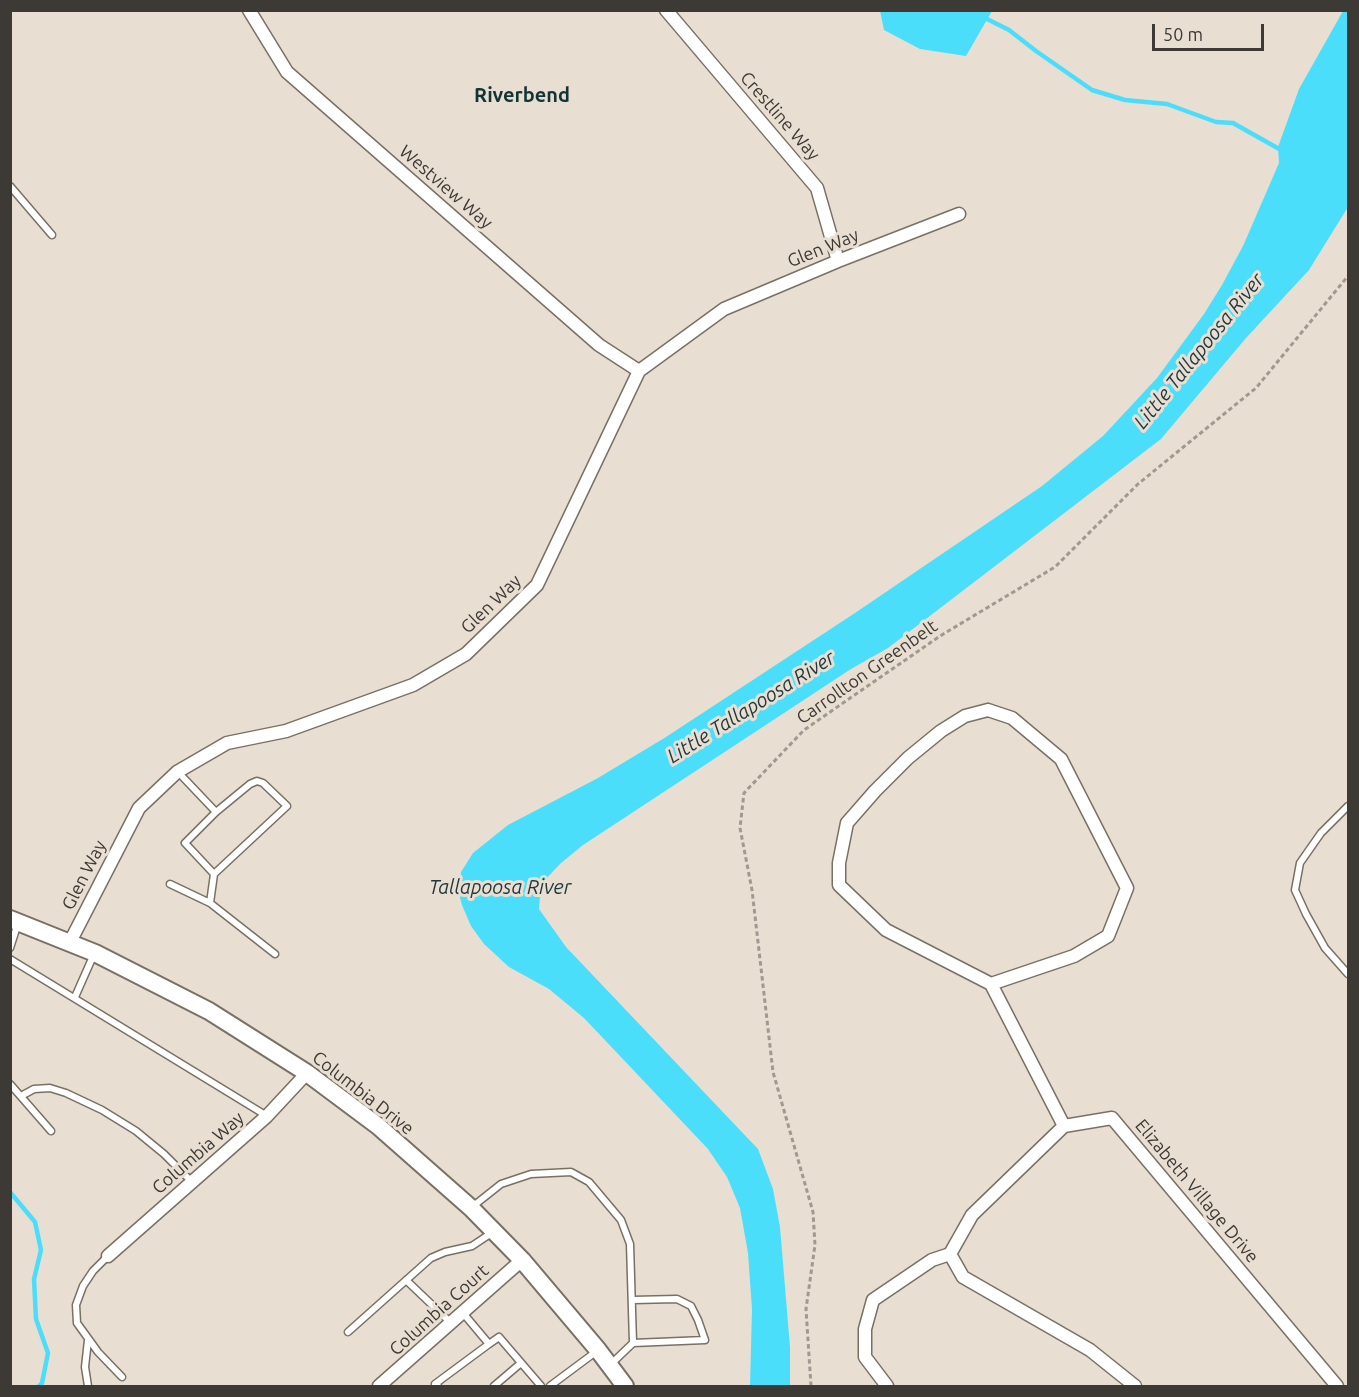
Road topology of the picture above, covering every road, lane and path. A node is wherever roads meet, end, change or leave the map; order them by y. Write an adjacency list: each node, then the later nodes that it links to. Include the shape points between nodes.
1 (249, 10): 8 (street, Westview Way, via 287,72 599,345)
2 (666, 10): 6 (street, Crestline Way, via 817,188)
3 (10, 186): 5 (lane)
4 (959, 214): 6 (street, Glen Way)
5 (52, 235)
6 (838, 261): 8 (street, Glen Way, via 724,309)
7 (1348, 276): 55 (path, Carrollton Greenbelt, via 1256,388 1138,484 1055,567 940,636 804,730 744,794 740,828 752,890 773,1072 813,1212 815,1245 806,1310)
8 (639, 371): 9 (street, Glen Way, via 537,585 466,654 413,685 286,731 227,744)
9 (177, 771): 11 (lane); 16 (street, Glen Way, via 139,808)
10 (1348, 806): 21 (lane, via 1321,832 1300,863 1295,890 1325,948)
11 (216, 812): 12 (lane, via 185,843); 12 (lane, via 257,781 287,806)
12 (214, 874): 14 (lane)
13 (170, 884): 14 (lane)
14 (210, 903): 19 (lane)
15 (14, 921): 16 (main road, Columbia Drive); 17 (lane)
16 (70, 942): 18 (main road, Columbia Drive)
17 (10, 948)
18 (95, 953): 23 (lane); 24 (main road, Columbia Drive, via 209,1011)
19 (275, 954)
20 (10, 959): 23 (lane)
21 (1348, 974)
22 (991, 984): 22 (street, via 885,930 839,885 847,823 908,758 941,731 964,716 988,710 1012,718 1061,759 1127,888 1108,936 1074,956); 28 (street)
23 (75, 997): 27 (lane)
24 (307, 1073): 27 (street, Columbia Way); 31 (main road, Columbia Drive, via 378,1126)
25 (10, 1084): 26 (lane)
26 (21, 1096): 29 (lane); 30 (lane, via 34,1089 50,1088 102,1110 136,1131)
27 (267, 1116): 30 (street, Columbia Way)
28 (1064, 1126): 33 (street, via 972,1215); 58 (street, Elizabeth Village Drive, via 1112,1118)
29 (51, 1131)
30 (192, 1182): 34 (street, Columbia Way)
31 (471, 1208): 32 (main road, Columbia Drive); 37 (lane, via 501,1184 531,1174 571,1172 589,1182 621,1220 630,1244)
32 (493, 1231): 35 (main road, Columbia Drive); 36 (lane, via 472,1246 431,1258)
33 (950, 1254): 56 (street, via 932,1260 873,1300 865,1329 865,1357); 57 (street, via 963,1277 1090,1350)
34 (108, 1256): 41 (lane, via 83,1286 76,1305 77,1323)
35 (522, 1260): 38 (street, Columbia Court); 44 (main road, Columbia Drive)
36 (406, 1280): 39 (lane); 40 (lane)
37 (633, 1300): 42 (lane); 42 (lane, via 677,1299 691,1306 705,1340)
38 (463, 1313): 39 (street, Columbia Court); 43 (lane)
39 (451, 1323): 49 (street, Columbia Court)
40 (348, 1332)
41 (88, 1340): 47 (lane); 48 (lane)
42 (633, 1343): 46 (lane)
43 (489, 1344): 45 (lane, via 499,1337); 50 (lane, via 435,1384)
44 (598, 1350): 46 (main road, Columbia Drive); 53 (lane)
45 (521, 1364): 51 (lane); 52 (lane)
46 (609, 1365): 54 (main road, Columbia Drive)
47 (122, 1377)
48 (88, 1386)
49 (379, 1386)
50 (438, 1386)
51 (495, 1386)
52 (541, 1386)
53 (550, 1386)
54 (625, 1386)
55 (811, 1386)
56 (887, 1386)
57 (1135, 1386)
58 (1337, 1386)

